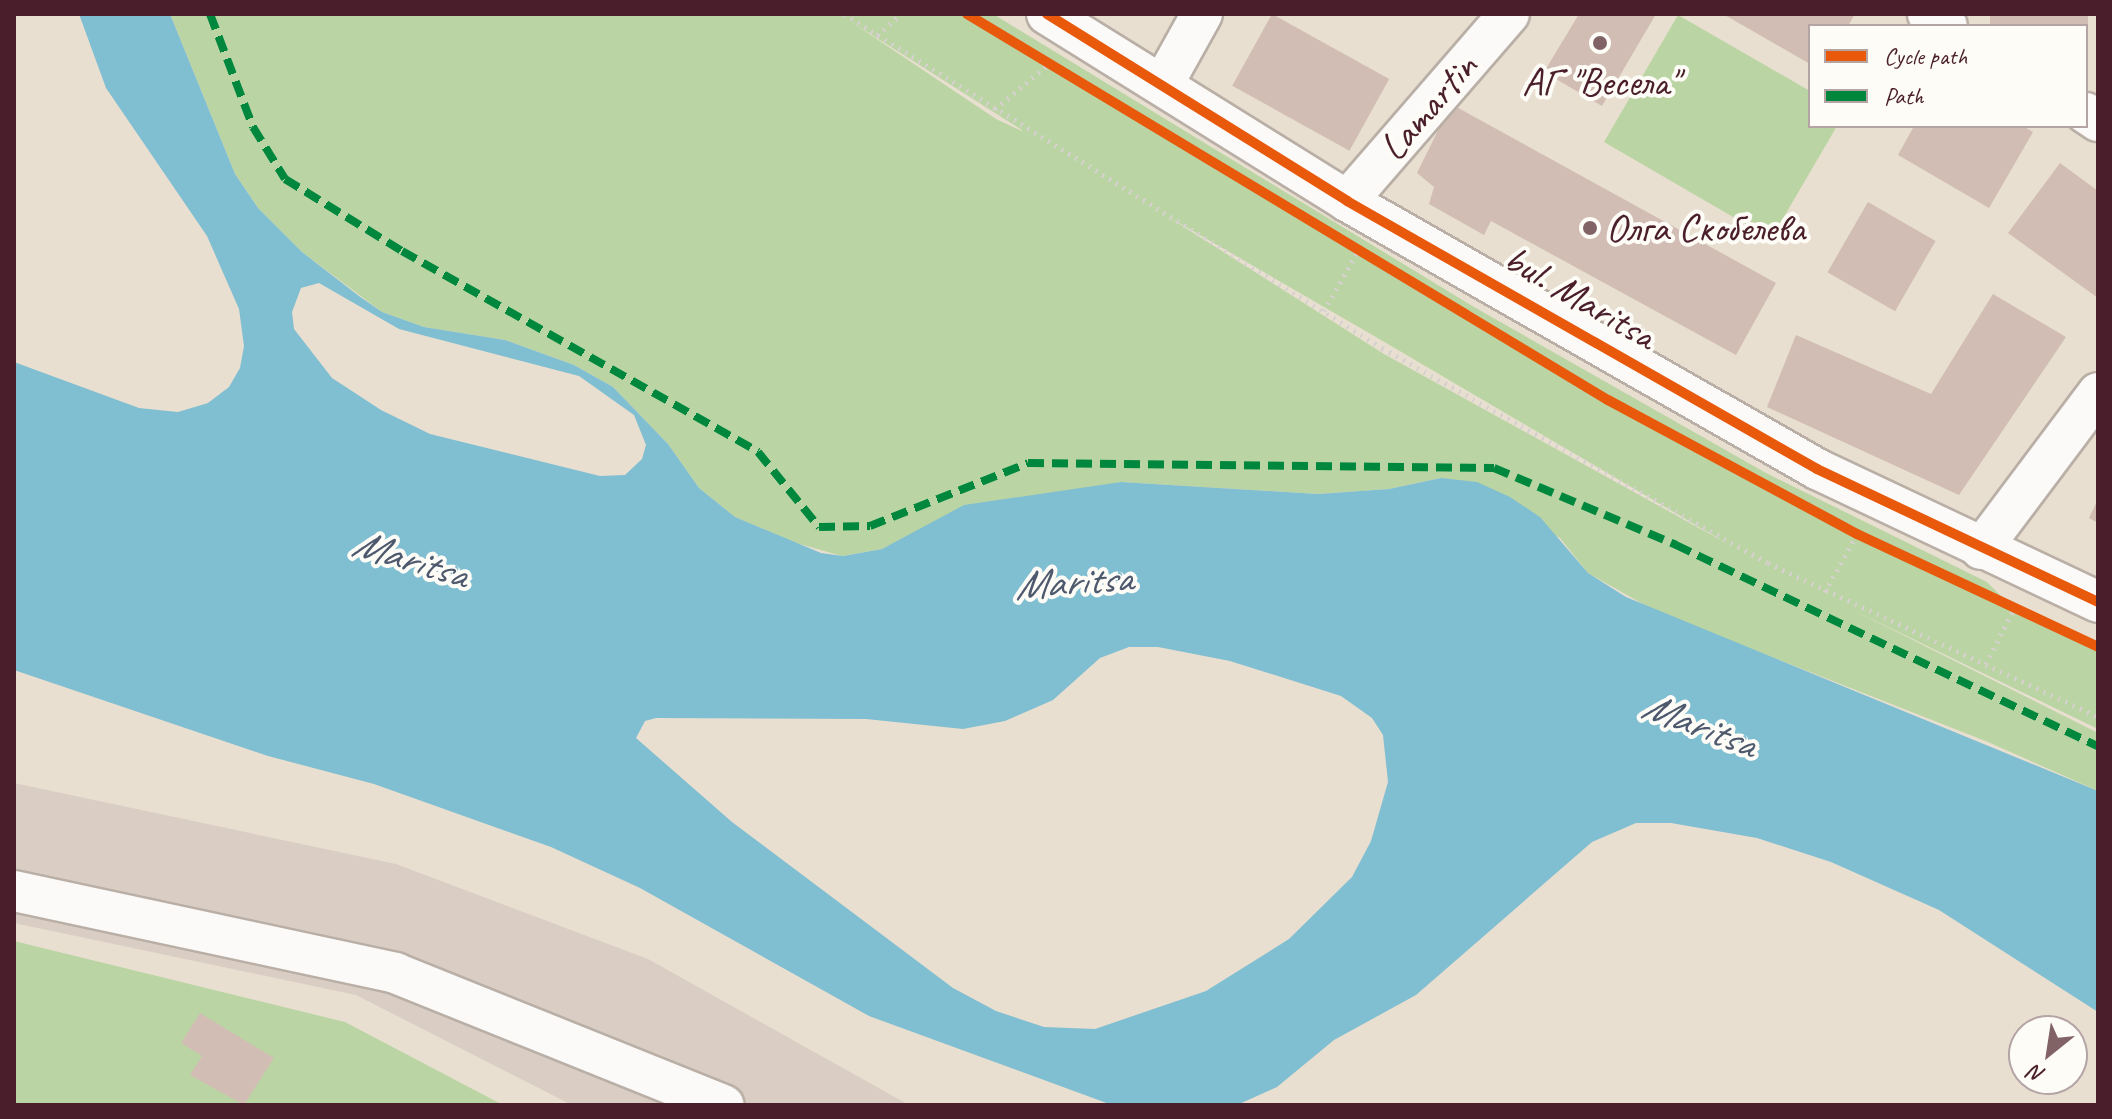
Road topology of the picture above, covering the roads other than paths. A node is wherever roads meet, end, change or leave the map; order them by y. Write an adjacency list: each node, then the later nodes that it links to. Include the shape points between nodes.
1 (1047, 14): 4 (street, bul. Maritsa)
2 (1202, 14): 4 (street)
3 (1509, 14): 5 (street, Lamartin)
4 (1163, 84): 5 (street, bul. Maritsa)
5 (1347, 201): 7 (street, bul. Maritsa, via 1817,469)
6 (2098, 393): 7 (street)
7 (1981, 549): 8 (street, bul. Maritsa)
8 (2098, 602)
9 (14, 891): 10 (street, via 395,973)
10 (723, 1105)

